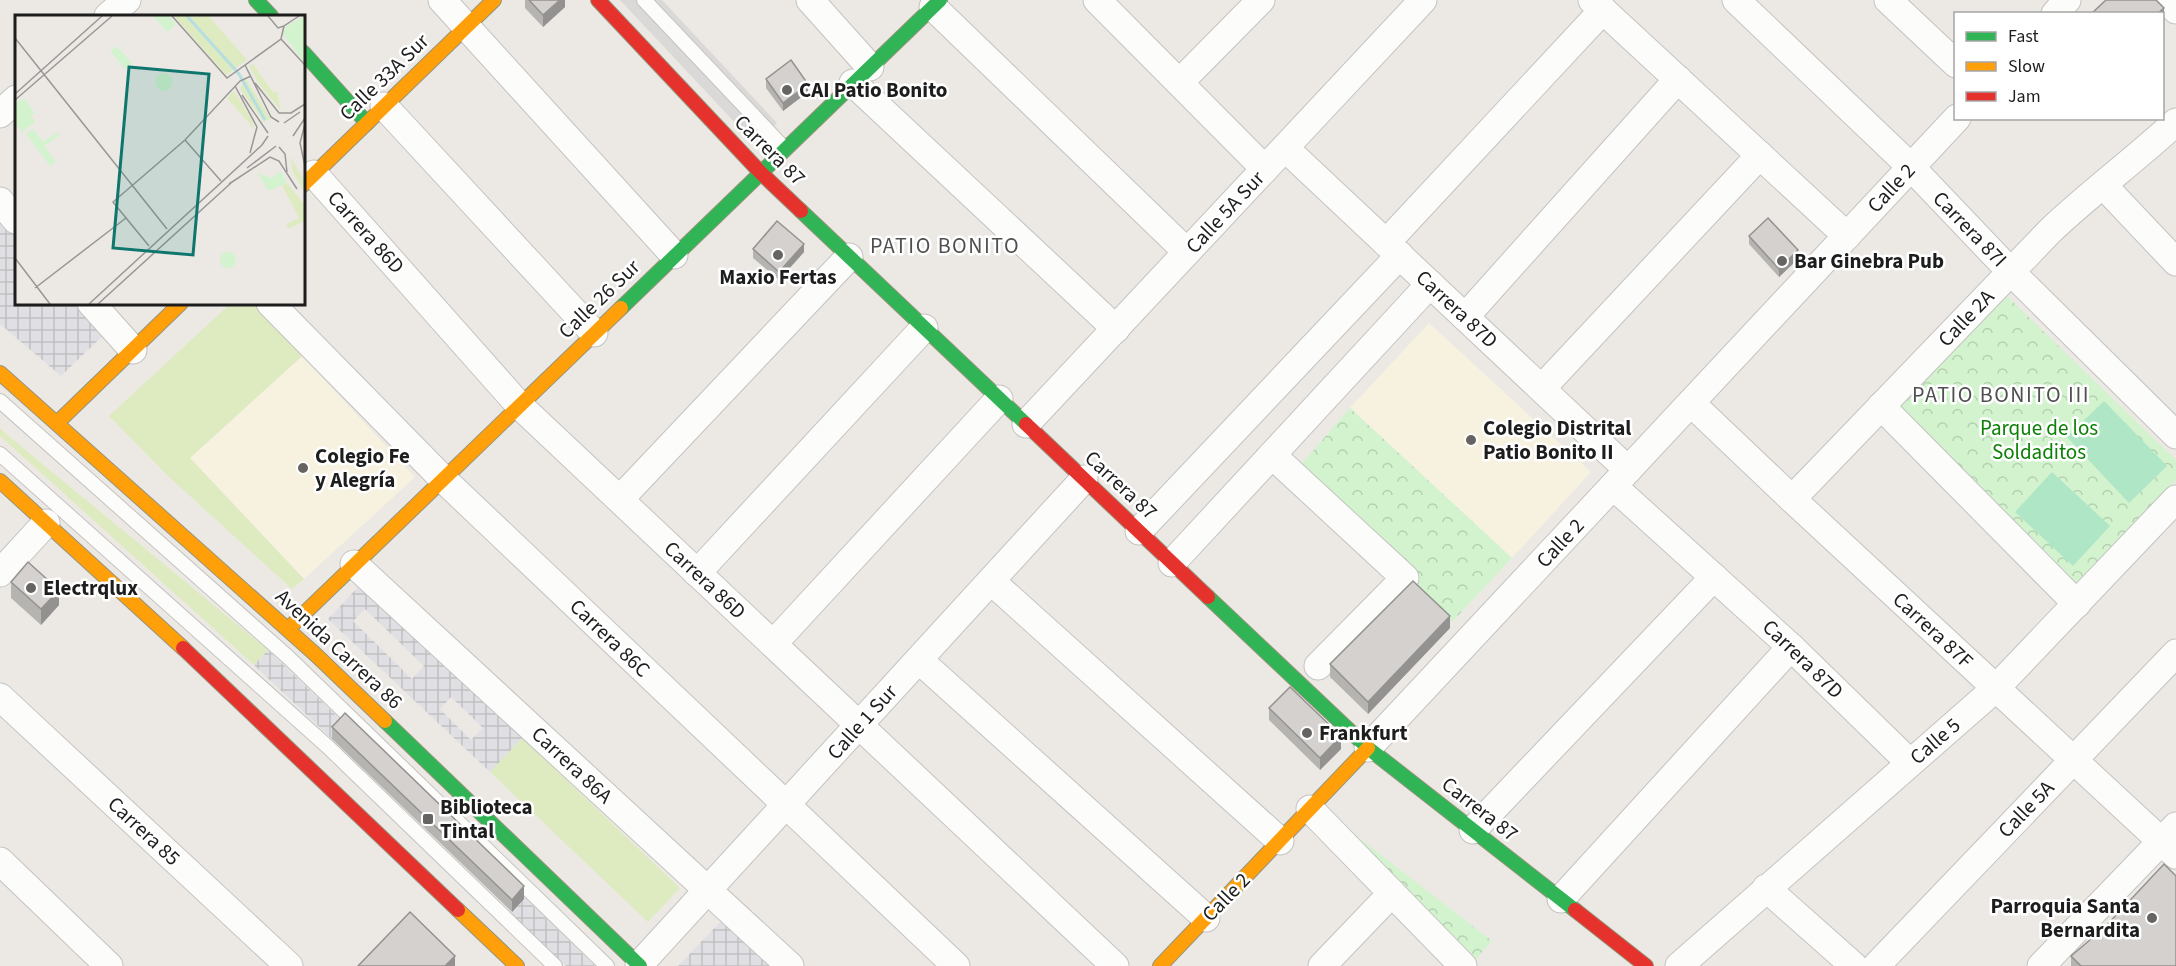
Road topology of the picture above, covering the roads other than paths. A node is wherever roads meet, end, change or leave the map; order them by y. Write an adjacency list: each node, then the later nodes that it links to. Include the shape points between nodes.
1 (127, 0): 17 (street)
2 (255, 0): 18 (street)
3 (442, 0): 19 (street)
4 (494, 0): 19 (street, Calle 33A Sur)
5 (598, 0): 35 (street, Carrera 87)
6 (644, 0): 31 (lane)
7 (810, 0): 22 (street)
8 (1261, 0): 24 (street)
9 (1423, 0): 30 (street, Calle 5A Sur)
10 (1736, 0): 33 (street, Carrera 87I)
11 (1888, 0): 21 (street)
12 (2166, 0): 16 (street)
13 (1105, 3): 24 (street)
14 (937, 4): 22 (street, Calle 26 Sur); 42 (street)
15 (1597, 5): 23 (street); 41 (street)
16 (2176, 10)
17 (109, 15)
18 (270, 15)
19 (466, 27): 27 (street, Calle 33A Sur); 43 (street)
20 (304, 53): 27 (street)
21 (1954, 62)
22 (862, 75): 31 (street, Calle 26 Sur); 53 (street)
23 (1678, 79): 32 (street); 51 (street)
24 (1180, 82): 34 (street)
25 (15, 100): 26 (street)
26 (0, 114)
27 (376, 114): 36 (street, Calle 33A Sur); 54 (street)
28 (1955, 120): 33 (street, Calle 2)
29 (2176, 122): 37 (street, Calle 2A)
30 (1285, 148): 34 (street, Calle 5A Sur); 41 (street, Carrera 87D)
31 (785, 149): 35 (street, Calle 26 Sur)
32 (1760, 155): 40 (street); 57 (street)
33 (1911, 167): 40 (street, Calle 2); 46 (street, Carrera 87I)
34 (1265, 168): 42 (street, Calle 5A Sur)
35 (760, 172): 43 (street, Calle 26 Sur); 44 (street, Carrera 87)
36 (308, 179): 61 (street, Carrera 86D)
37 (2103, 185): 45 (street); 46 (street, Calle 2A)
38 (0, 201): 39 (street)
39 (15, 219)
40 (1847, 236): 60 (street, Calle 2)
41 (1393, 249): 47 (street, Carrera 87D); 76 (street)
42 (1187, 252): 53 (street, Calle 5A Sur)
43 (674, 255): 54 (street, Calle 26 Sur)
44 (849, 257): 52 (street, Carrera 87); 72 (street)
45 (2176, 262)
46 (2011, 272): 62 (street, Calle 2A); 65 (street, Carrera 87I)
47 (1430, 284): 51 (street, Carrera 87D); 67 (street)
48 (92, 304): 55 (street)
49 (180, 304): 55 (street)
50 (271, 304): 69 (street, Carrera 86C)
51 (1466, 317): 57 (street, Carrera 87D)
52 (924, 328): 58 (street, Carrera 87); 80 (street)
53 (1116, 329): 64 (street, Calle 5A Sur)
54 (594, 333): 61 (street, Calle 26 Sur)
55 (133, 350): 63 (street)
56 (0, 373): 63 (street, Avenida Carrera 86)
57 (1542, 388): 68 (street, Carrera 87D)
58 (999, 399): 64 (street, Carrera 87); 85 (street)
59 (0, 401): 111 (lane, via 288,657)
60 (1691, 403): 68 (street, Calle 2); 73 (street, Carrera 87F)
61 (519, 405): 69 (street, Calle 26 Sur); 72 (street, Carrera 86D)
62 (1881, 406): 73 (street, Calle 2A); 83 (street)
63 (57, 423): 84 (street, Avenida Carrera 86)
64 (1026, 424): 70 (street, Carrera 87)
65 (2176, 435)
66 (0, 454): 110 (lane, via 327,746)
67 (1272, 455): 77 (street); 89 (street, via 1405,578)
68 (1621, 478): 81 (street, Carrera 87D); 93 (street, Calle 2)
69 (443, 479): 78 (street, Calle 26 Sur); 96 (street, Carrera 86C)
70 (1084, 479): 76 (street, Carrera 87); 82 (street, Calle 1 Sur)
71 (0, 481): 75 (street)
72 (620, 499): 80 (street, Carrera 86D)
73 (1792, 499): 90 (street, Carrera 87F)
74 (2176, 499): 83 (street, Calle 5)
75 (45, 523): 79 (street); 107 (street, via 245,705)
76 (1139, 531): 77 (street, Carrera 87)
77 (1172, 563): 93 (street, Carrera 87)
78 (354, 564): 84 (street, Calle 26 Sur); 103 (street, Carrera 86A)
79 (0, 573)
80 (697, 573): 85 (street, Carrera 86D)
81 (1714, 577): 86 (street, Carrera 87D); 98 (street)
82 (991, 581): 88 (street, Calle 1 Sur); 99 (street)
83 (2077, 604): 90 (street, Calle 5)
84 (288, 629): 112 (street, Avenida Carrera 86)
85 (773, 644): 92 (street, Carrera 86D)
86 (1791, 647): 95 (street, Carrera 87D); 105 (street)
87 (2176, 653): 94 (street, Calle 5A)
88 (919, 660): 92 (street, Calle 1 Sur); 106 (street)
89 (1318, 666)
90 (1996, 688): 94 (street, Carrera 87F); 95 (street, Calle 5)
91 (0, 697): 109 (street, Carrera 85)
92 (859, 725): 96 (street, Calle 1 Sur); 115 (street, Carrera 86D)
93 (1368, 748): 97 (street, Calle 2); 98 (street, Carrera 87)
94 (2073, 760): 100 (street, Carrera 87F); 122 (street, Calle 5A)
95 (1910, 763): 102 (street, Calle 5)
96 (786, 805): 103 (street, Calle 1 Sur); 114 (street, Carrera 86C)
97 (1310, 809): 99 (street, Calle 2); 104 (street)
98 (1473, 830): 105 (street, Carrera 87)
99 (1280, 841): 106 (street, Calle 2)
100 (2171, 841): 123 (street)
101 (0, 861): 108 (street)
102 (1766, 888): 120 (street, Calle 5); 121 (street)
103 (708, 890): 112 (street, Calle 1 Sur); 113 (street, Carrera 86A)
104 (1392, 893): 117 (street); 118 (street)
105 (1561, 899): 119 (street, Carrera 87)
106 (1206, 918): 116 (street, Calle 2)
107 (501, 961)
108 (109, 966)
109 (289, 966)
110 (555, 966)
111 (607, 966)
112 (640, 966)
113 (790, 966)
114 (956, 966)
115 (1115, 966)
116 (1160, 966)
117 (1322, 966)
118 (1463, 966)
119 (1646, 966)
120 (1679, 966)
121 (1854, 966)
122 (1876, 966)
123 (2042, 966)

